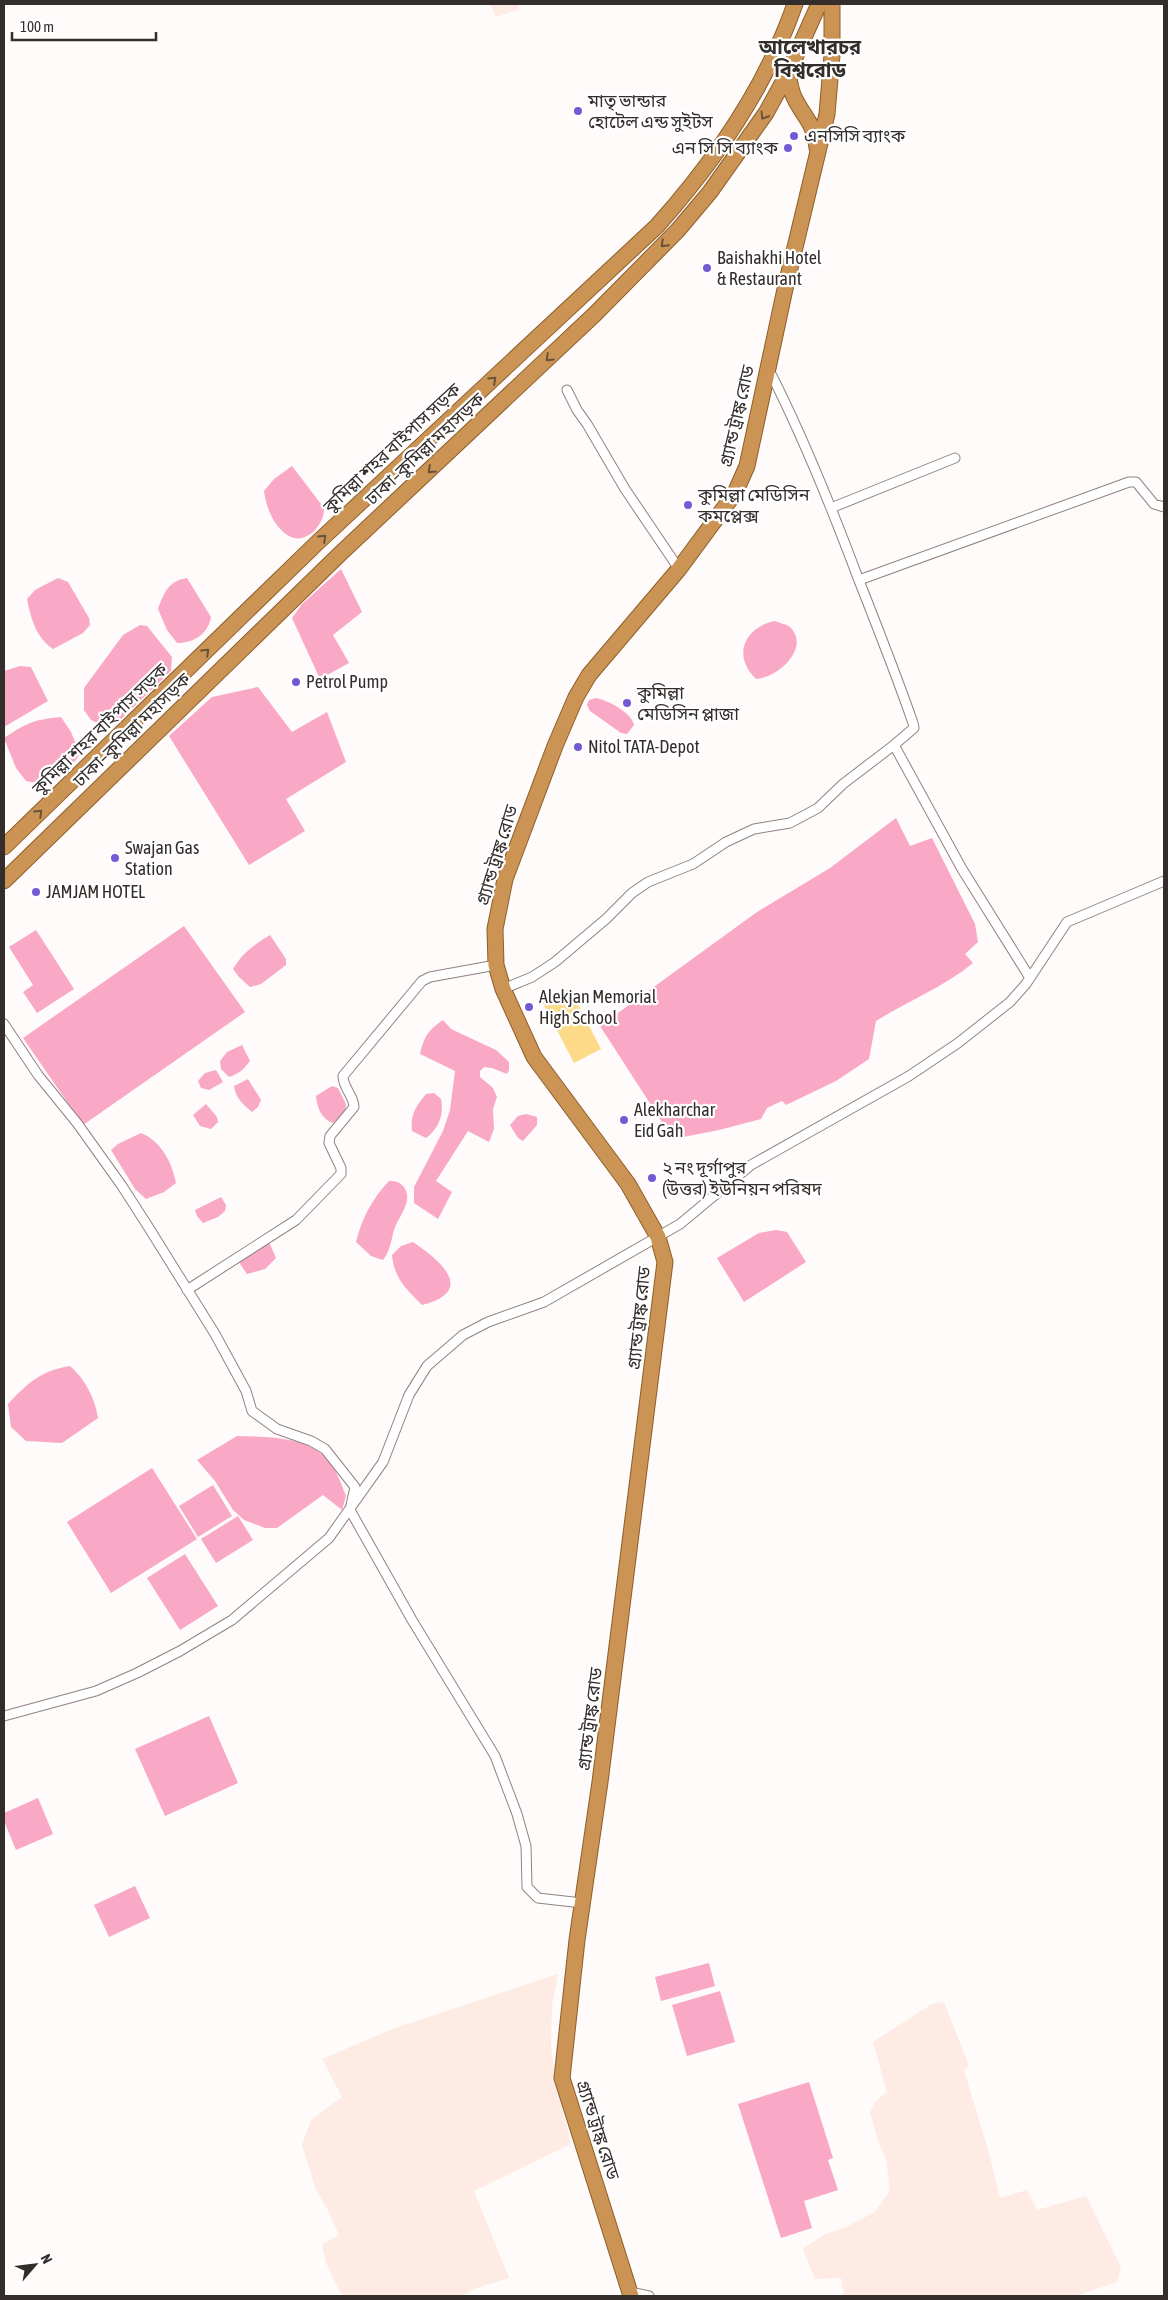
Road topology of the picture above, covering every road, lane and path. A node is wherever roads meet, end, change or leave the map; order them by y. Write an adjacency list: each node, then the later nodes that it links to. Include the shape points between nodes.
1 (795, 4): 4 (highway)
2 (819, 4): 5 (highway, ঢাকা–কুমিল্লা মহাসড়ক)
3 (832, 4): 9 (highway, গ্র্যান্ড ট্রাঙ্ক রোড, via 832,55)
4 (789, 20): 5 (highway); 6 (highway)
5 (807, 28): 7 (highway, ঢাকা–কুমিল্লা মহাসড়ক)
6 (775, 53): 7 (highway, গ্র্যান্ড ট্রাঙ্ক রোড); 19 (highway, কুমিল্লা শহর বাইপাস সড়ক, one-way to 6, via 318,542 657,226 689,190 732,128)
7 (788, 74): 8 (highway, গ্র্যান্ড ট্রাঙ্ক রোড, via 790,88); 20 (highway, ঢাকা–কুমিল্লা মহাসড়ক, one-way to 20, via 747,142 678,230)
8 (809, 120): 9 (highway); 10 (highway, গ্র্যান্ড ট্রাঙ্ক রোড, via 815,132)
9 (826, 120): 10 (highway, গ্র্যান্ড ট্রাঙ্ক রোড)
10 (818, 154): 11 (highway, গ্র্যান্ড ট্রাঙ্ক রোড)
11 (768, 368): 15 (street, via 796,423); 16 (highway, গ্র্যান্ড ট্রাঙ্ক রোড, via 754,441 736,493)
12 (567, 390): 16 (street, via 625,489)
13 (954, 458): 15 (street)
14 (1164, 507): 17 (street, via 1154,504 1136,482 1129,482)
15 (831, 508): 17 (street)
16 (679, 569): 22 (highway, গ্র্যান্ড ট্রাঙ্ক রোড, via 589,675 576,697 505,879 495,929)
17 (859, 580): 18 (street, via 913,723 911,732)
18 (894, 745): 23 (street, via 962,869); 24 (street, via 843,784 818,808 797,820 754,829 726,842 693,864 648,882 555,962)
19 (4, 847)
20 (4, 881)
21 (1164, 881): 23 (street, via 1067,922)
22 (496, 965): 24 (highway, গ্র্যান্ড ট্রাঙ্ক রোড); 27 (street, via 422,981 343,1076 354,1107 330,1136 329,1143 341,1174 296,1220)
23 (1030, 978): 26 (street, via 1010,1002 958,1043 909,1076 751,1165 680,1224)
24 (503, 989): 26 (highway, গ্র্যান্ড ট্রাঙ্ক রোড, via 534,1057 628,1184)
25 (4, 1024): 27 (street, via 38,1075 122,1186)
26 (658, 1237): 28 (street, via 544,1302 488,1322 463,1335 427,1366 409,1396 383,1462); 30 (highway, গ্র্যান্ড ট্রাঙ্ক রোড, via 665,1262 663,1288)
27 (188, 1290): 28 (street, via 246,1391 252,1411 277,1429 325,1449 355,1487)
28 (350, 1510): 29 (street, via 329,1538 232,1620 137,1674 96,1692); 30 (street, via 495,1756 526,1846 527,1888 538,1898)
29 (4, 1716)
30 (582, 1904): 31 (highway, গ্র্যান্ড ট্রাঙ্ক রোড, via 562,2078)
31 (630, 2294): 32 (street)
32 (649, 2296)

